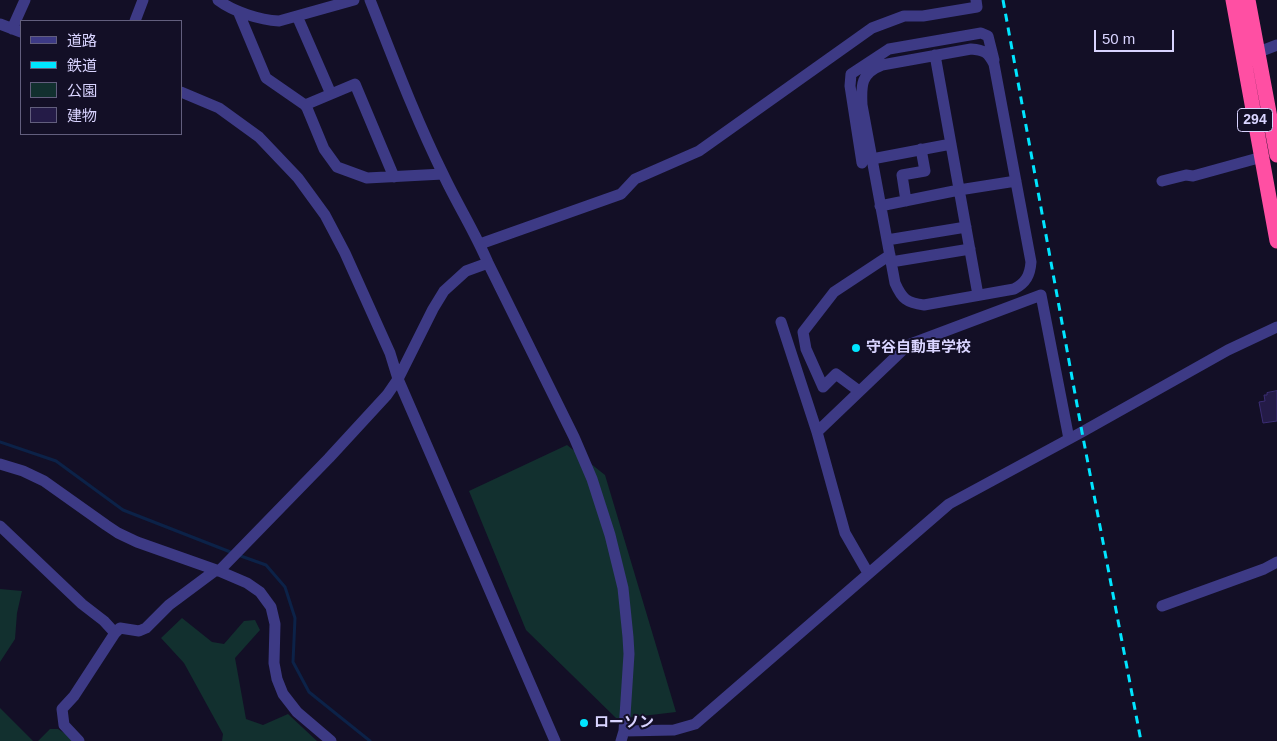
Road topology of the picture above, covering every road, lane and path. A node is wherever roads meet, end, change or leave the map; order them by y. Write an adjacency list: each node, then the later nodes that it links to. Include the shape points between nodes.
1 (25, 0): 13 (street)
2 (143, 0): 11 (street)
3 (218, 0): 9 (street)
4 (354, 0): 10 (street)
5 (370, 0): 25 (street)
6 (976, 0): 35 (street, via 977,7 904,16 872,28 699,151 635,179 621,194)
7 (1233, 0): 16 (highway, 294)
8 (1248, 0): 16 (highway, 294)
9 (238, 11): 10 (street, via 280,21); 20 (street, via 266,78)
10 (297, 16): 19 (street)
11 (135, 20)
12 (0, 24): 13 (street)
13 (17, 30)
14 (1277, 45): 16 (street)
15 (935, 55): 17 (street, via 981,50 990,55); 21 (street); 24 (street, via 882,65 868,73 861,93)
16 (1251, 55): 23 (highway, 294)
17 (994, 64): 24 (street, via 988,36 981,33 889,48 851,74 850,86); 27 (street)
18 (182, 92): 42 (street, via 219,108 259,137 298,178 325,215 345,253 390,353)
19 (331, 94): 20 (street); 26 (street, via 355,84)
20 (304, 105): 26 (street, via 324,150 337,166 367,178)
21 (951, 144): 22 (street); 29 (street)
22 (921, 149): 24 (street); 30 (street, via 925,171 902,176)
23 (1269, 156): 28 (street); 34 (highway, 294)
24 (867, 161): 31 (street)
25 (443, 174): 26 (street); 35 (street)
26 (394, 177)
27 (1016, 181): 29 (street); 39 (street, via 1031,262 1030,273 1026,281 1014,289)
28 (1162, 181)
29 (959, 190): 30 (street); 32 (street)
30 (906, 201): 31 (street)
31 (880, 206): 33 (street)
32 (966, 227): 33 (street); 36 (street)
33 (887, 240): 37 (street)
34 (1277, 241)
35 (480, 244): 38 (street)
36 (970, 249): 37 (street); 39 (street)
37 (890, 258): 39 (street, via 900,294 911,304 924,305); 43 (street, via 834,292 803,332 806,349 823,387 836,374)
38 (488, 263): 42 (street, via 466,271 444,292); 53 (street, via 574,437 604,514 623,588 628,637)
39 (978, 295)
40 (781, 322): 44 (street)
41 (1277, 327): 45 (street, via 1228,350)
42 (398, 379): 49 (street, via 336,451 241,550); 56 (street)
43 (859, 391): 44 (street); 45 (street, via 908,345 1041,294)
44 (817, 432): 50 (street, via 845,532)
45 (1069, 439): 50 (street, via 949,504)
46 (0, 464): 49 (street, via 44,482 112,529 137,542)
47 (0, 526): 52 (street)
48 (1277, 562): 51 (street)
49 (217, 570): 52 (street, via 170,605 146,628 139,631 120,628); 55 (street, via 260,592 271,607 275,624 274,663 283,694 297,712)
50 (868, 574): 53 (street, via 695,724 674,730)
51 (1162, 606)
52 (115, 633): 54 (street, via 62,709 64,725)
53 (622, 736)
54 (79, 741)
55 (332, 741)
56 (555, 741)

